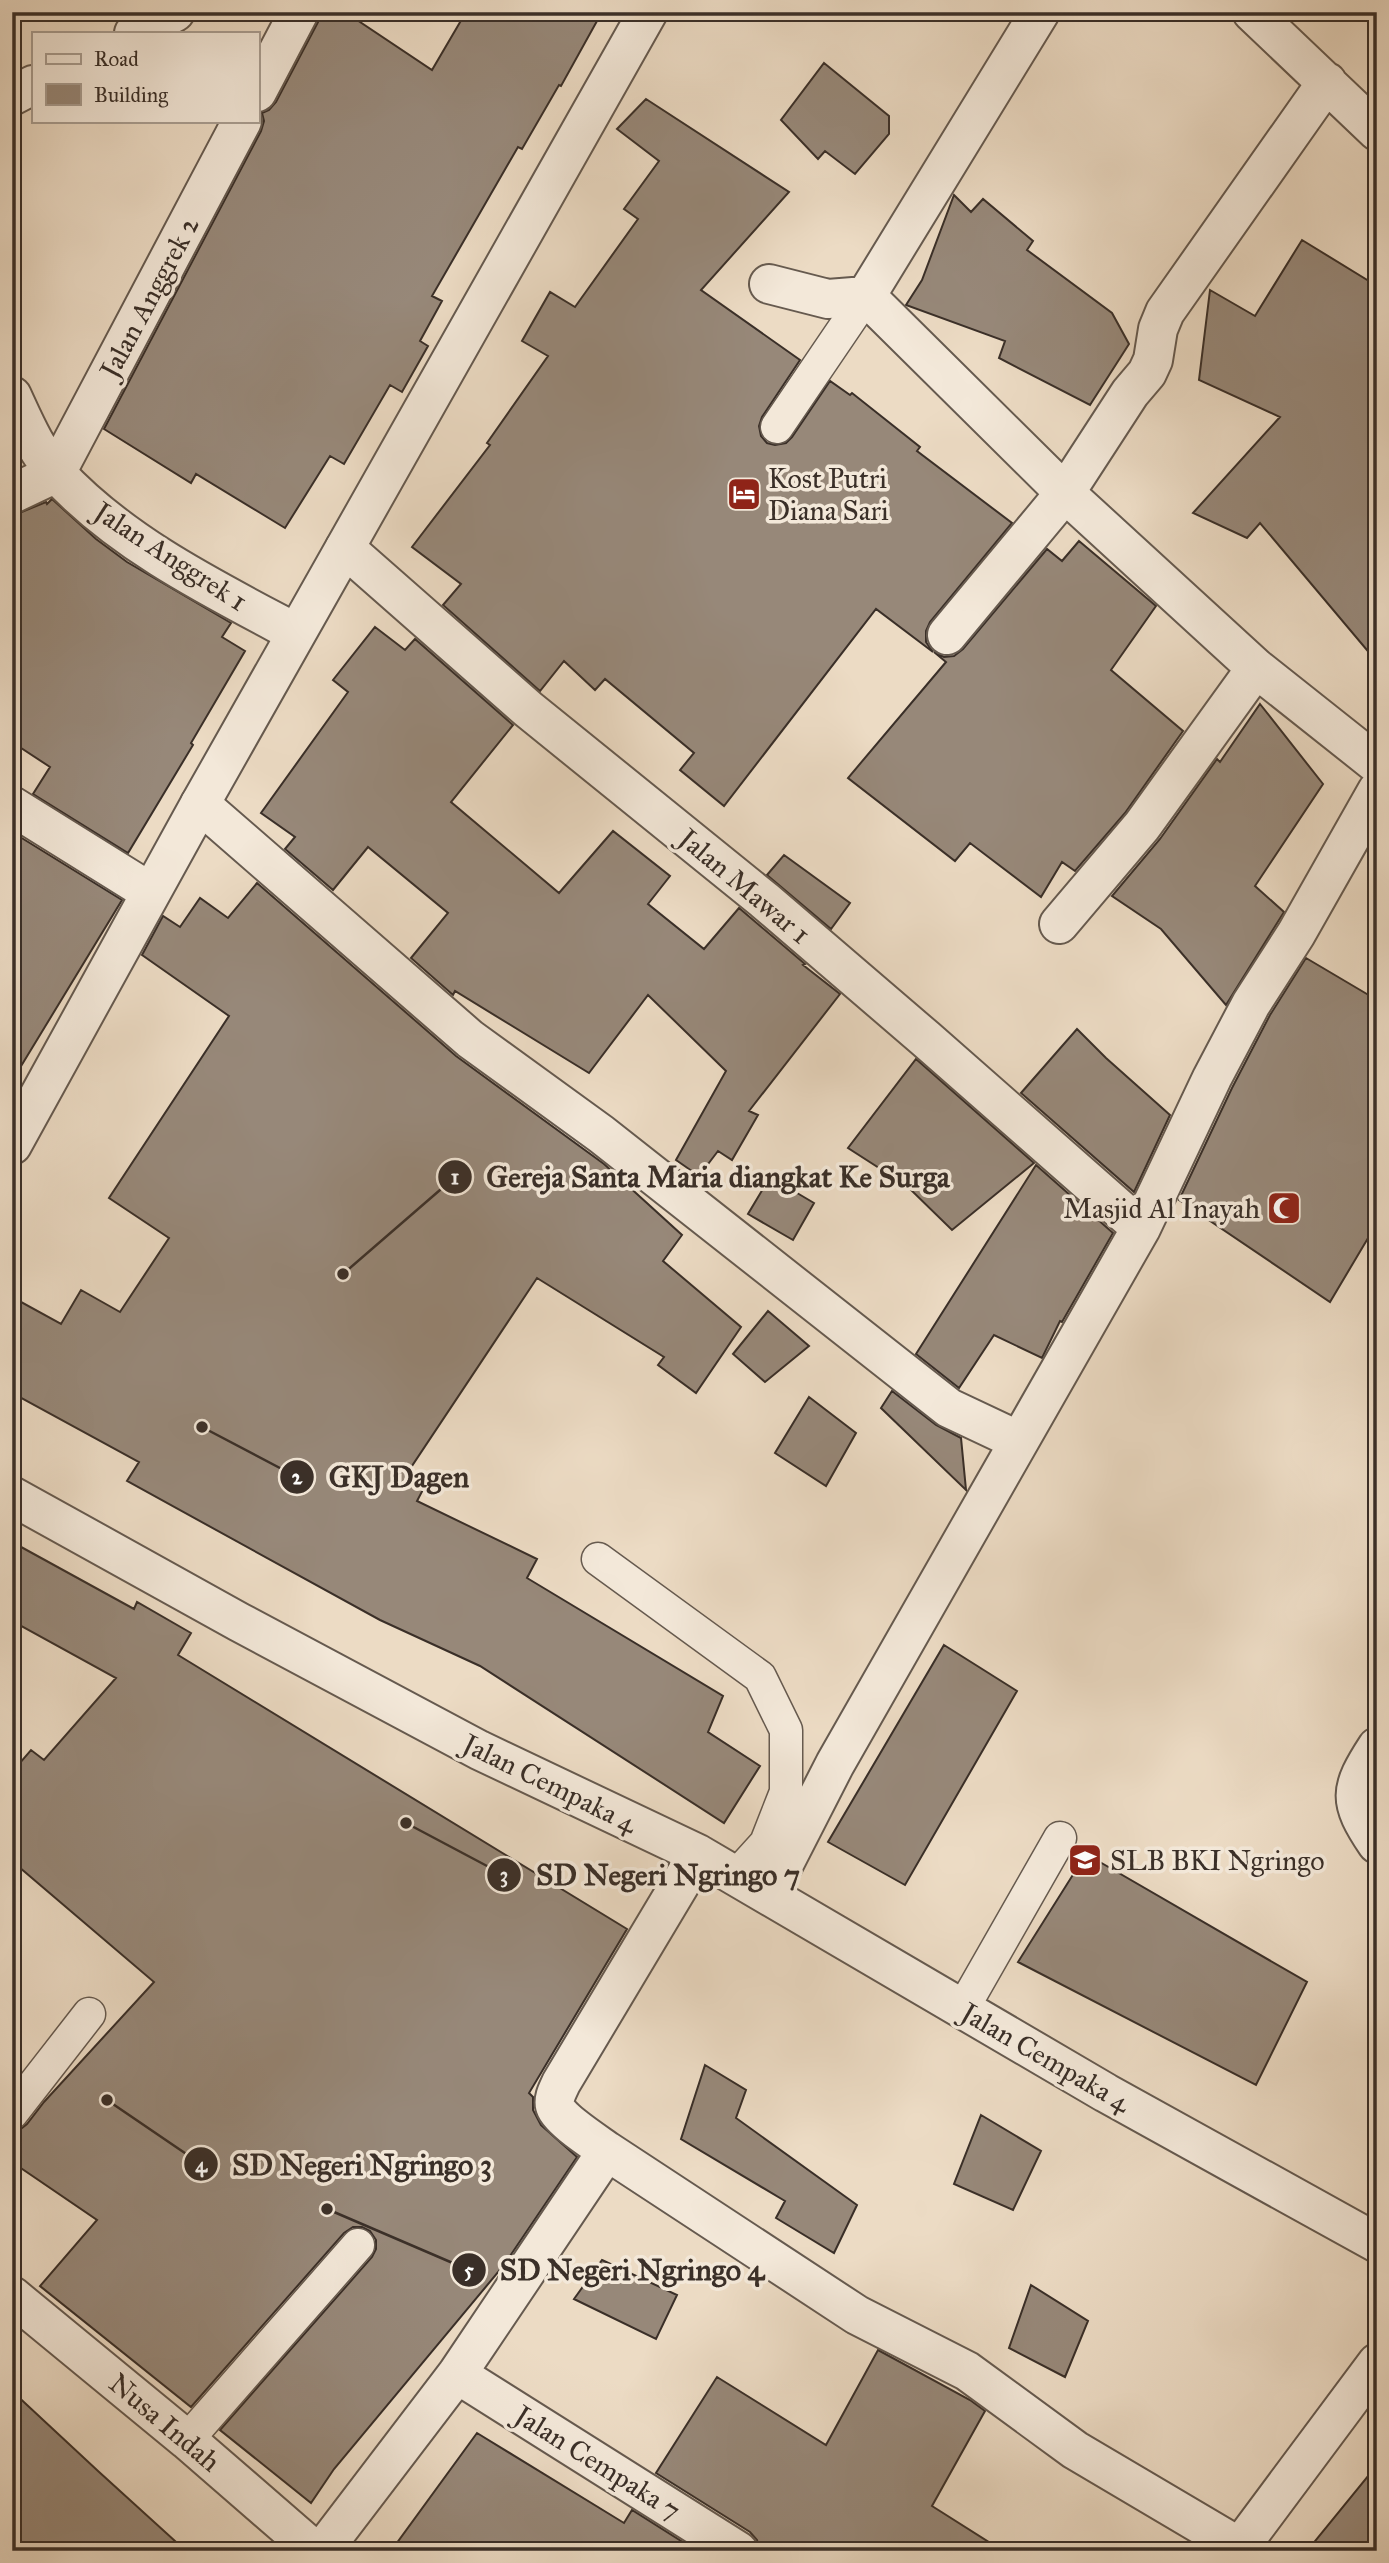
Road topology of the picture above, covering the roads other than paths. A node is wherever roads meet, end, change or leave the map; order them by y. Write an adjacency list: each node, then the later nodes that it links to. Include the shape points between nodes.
1 (299, 12): 9 (street)
2 (648, 12): 20 (street)
3 (1040, 12): 14 (street)
4 (1252, 12): 7 (street)
5 (171, 13): 6 (street)
6 (136, 32)
7 (1327, 82): 12 (street); 18 (street, via 1165,312 1147,373)
8 (32, 86): 10 (street)
9 (259, 88)
10 (12, 96)
11 (241, 122): 17 (street, Jalan Anggrek 2)
12 (1377, 131)
13 (769, 284): 14 (street, via 828,299)
14 (866, 296): 16 (lane); 18 (street)
15 (12, 396): 17 (street, Jalan Anggrek 1)
16 (777, 427)
17 (56, 473): 19 (street); 21 (street, Jalan Anggrek 1, via 138,541)
18 (1065, 493): 22 (street); 23 (street)
19 (12, 494)
20 (345, 548): 21 (street); 31 (street, Jalan Mawar 1, via 528,709 764,900)
21 (296, 633): 26 (street)
22 (947, 635)
23 (1256, 668): 24 (street); 29 (street, via 1142,826)
24 (1377, 764)
25 (1377, 791): 31 (street, via 1251,1004)
26 (200, 804): 28 (street); 32 (street, via 470,1039 601,1133 949,1408)
27 (12, 806): 28 (street)
28 (150, 892): 30 (street)
29 (1059, 924)
30 (13, 1142)
31 (1141, 1227): 32 (street)
32 (1019, 1441): 39 (street, via 835,1764)
33 (12, 1496): 38 (street, Jalan Cempaka 4, via 479,1750)
34 (598, 1559): 39 (lane, via 760,1677 786,1730 786,1792)
35 (1377, 1747): 37 (street, via 1361,1772 1354,1799)
36 (1060, 1839): 40 (lane)
37 (1377, 1844)
38 (698, 1854): 39 (street, Jalan Cempaka 4); 43 (street, via 555,2098 561,2116)
39 (753, 1884): 40 (street, Jalan Cempaka 4)
40 (963, 2008): 44 (street, Jalan Cempaka 4)
41 (89, 2014): 42 (lane)
42 (12, 2113)
43 (607, 2151): 48 (street); 50 (street, via 857,2315 967,2371 1075,2450)
44 (1377, 2243)
45 (358, 2245): 49 (lane)
46 (12, 2296): 49 (street, Nusa Indah)
47 (1377, 2363): 50 (street)
48 (457, 2374): 52 (street); 53 (street, Jalan Cempaka 7)
49 (187, 2440): 51 (street, Nusa Indah)
50 (1241, 2549)
51 (315, 2551)
52 (322, 2551)
53 (738, 2551)

